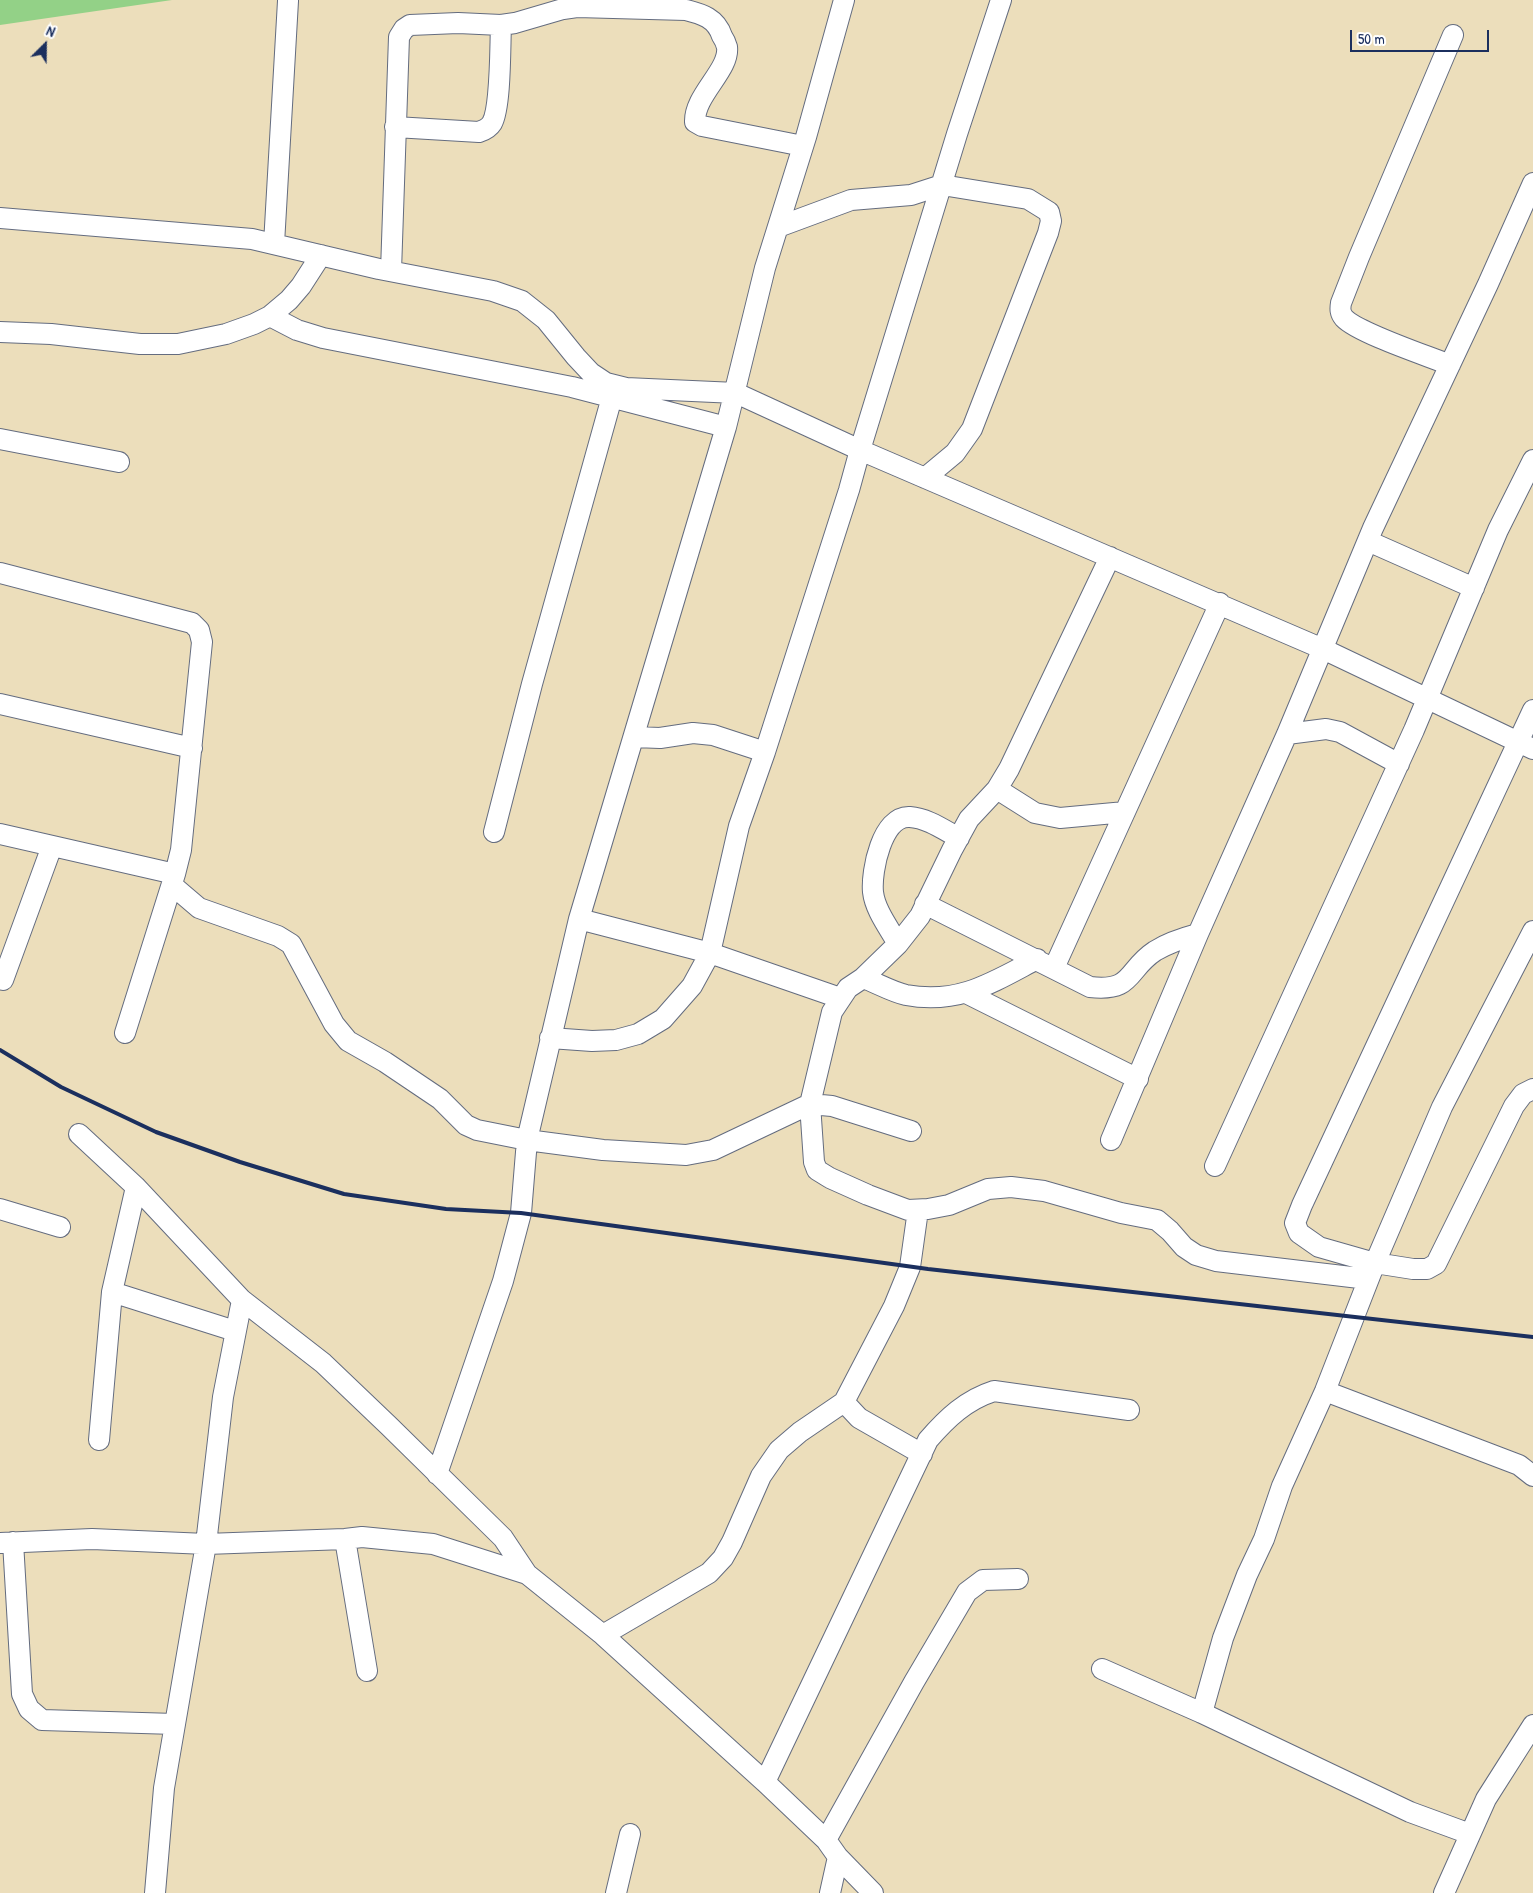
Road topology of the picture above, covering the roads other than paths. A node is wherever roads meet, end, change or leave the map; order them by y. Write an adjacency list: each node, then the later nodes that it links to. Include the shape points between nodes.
1 (844, 0): 7 (street)
2 (1001, 0): 9 (street)
3 (288, 1): 12 (street)
4 (501, 25): 6 (street, via 422,23 404,29 399,37); 6 (street, via 497,105 491,125 479,132); 7 (street, via 577,7 686,10 702,14 719,28 727,47 720,68 697,106 696,122 702,126)
5 (1453, 35): 17 (street, via 1358,257 1340,311 1363,330)
6 (396, 127): 14 (street)
7 (803, 146): 11 (street)
8 (1533, 183): 17 (street)
9 (942, 185): 11 (street, via 910,195 851,200); 22 (street); 25 (street, via 1028,199 1049,212 1050,221 972,429 955,453)
10 (0, 218): 12 (street, via 252,238)
11 (778, 227): 18 (street, via 765,268)
12 (274, 244): 13 (street)
13 (321, 255): 14 (street); 15 (street, via 301,286)
14 (391, 271): 18 (street, via 493,291 522,301 546,320 591,373 606,383 626,388)
15 (270, 316): 16 (street, via 226,334 178,344 140,344); 19 (street, via 297,330 323,338)
16 (0, 332)
17 (1450, 365): 26 (street)
18 (736, 393): 20 (street); 22 (street)
19 (612, 398): 20 (street); 43 (street)
20 (726, 427): 36 (street)
21 (0, 439): 24 (street)
22 (860, 450): 25 (street); 39 (street)
23 (1533, 460): 29 (street)
24 (119, 462)
25 (924, 478): 27 (street)
26 (1368, 541): 29 (street); 31 (street)
27 (1110, 557): 30 (street); 41 (street)
28 (0, 573): 38 (street, via 192,623 199,630 202,642)
29 (1474, 588): 32 (street)
30 (1220, 603): 31 (street); 42 (street)
31 (1324, 649): 32 (street); 35 (street)
32 (1427, 697): 37 (street); 40 (street)
33 (0, 704): 38 (street)
34 (1533, 710): 37 (street)
35 (1287, 734): 40 (street, via 1326,729 1340,732); 51 (street)
36 (634, 737): 39 (street, via 660,738 693,733 713,735); 49 (street)
37 (1526, 746): 73 (street, via 1295,1223 1299,1233 1318,1247)
38 (192, 748): 47 (street, via 181,850)
39 (765, 752): 53 (street, via 739,826)
40 (1399, 764): 68 (street)
41 (997, 789): 42 (street, via 1035,813 1060,818); 45 (street, via 969,819)
42 (1125, 812): 54 (street)
43 (494, 832)
44 (0, 834): 46 (street)
45 (958, 838): 48 (street); 52 (street, via 909,816 893,822 881,843 873,869 873,893)
46 (52, 846): 47 (street); 56 (street)
47 (174, 880): 59 (street); 66 (street, via 199,908 278,936 291,944 334,1024 348,1041 440,1098 466,1125)
48 (926, 904): 52 (street); 54 (street)
49 (580, 919): 53 (street); 60 (street)
50 (1533, 931): 73 (street, via 1442,1107)
51 (1198, 934): 54 (street, via 1180,938 1153,952 1126,980 1114,987 1090,987); 61 (street)
52 (898, 944): 55 (street)
53 (710, 953): 58 (street); 60 (street, via 692,986 662,1019 638,1034 608,1041)
54 (1045, 963): 57 (street)
55 (863, 978): 57 (street, via 905,995 942,997); 58 (street)
56 (3, 980)
57 (966, 993): 61 (street)
58 (840, 998): 63 (street, via 832,1012)
59 (125, 1033)
60 (550, 1038): 66 (street)
61 (1138, 1079): 67 (street)
62 (1533, 1089): 73 (street, via 1523,1094 1514,1106 1436,1264 1427,1269)
63 (810, 1104): 64 (street, via 832,1106); 66 (street, via 713,1150 686,1155 603,1150); 71 (street, via 814,1162 818,1170 868,1196 908,1210)
64 (911, 1131)
65 (79, 1134): 69 (street)
66 (527, 1140): 82 (street, via 521,1213 503,1281)
67 (1110, 1140)
68 (1214, 1166)
69 (136, 1187): 74 (street); 75 (street)
70 (0, 1210): 72 (street)
71 (918, 1210): 73 (street, via 949,1205 988,1189 1011,1187 1044,1191 1157,1220 1184,1247 1216,1260); 78 (street, via 910,1267 894,1306)
72 (60, 1227)
73 (1371, 1271): 77 (street)
74 (112, 1292): 76 (street); 80 (street)
75 (242, 1300): 76 (street); 82 (street, via 323,1363)
76 (236, 1331): 86 (street, via 222,1397)
77 (1325, 1391): 83 (street, via 1518,1465); 92 (street, via 1282,1486 1223,1638)
78 (844, 1402): 81 (street, via 859,1418); 89 (street, via 779,1450 761,1476 723,1558 709,1572)
79 (1128, 1410): 81 (street, via 994,1392 976,1397 943,1422 928,1440)
80 (99, 1440)
81 (922, 1454): 95 (street)
82 (437, 1474): 87 (street, via 503,1538)
83 (1533, 1476)
84 (345, 1540): 86 (street); 87 (street, via 362,1537 433,1544); 91 (street)
85 (6, 1543): 86 (street, via 92,1539); 93 (street, via 22,1694 29,1709 42,1720)
86 (206, 1544): 93 (street)
87 (527, 1574): 89 (street)
88 (1018, 1579): 98 (street, via 983,1580 967,1592)
89 (603, 1635): 95 (street)
90 (1102, 1669): 92 (street)
91 (367, 1671)
92 (1202, 1713): 97 (street, via 1410,1812)
93 (175, 1724): 100 (street, via 164,1788)
94 (1533, 1725): 97 (street, via 1486,1799)
95 (765, 1782): 98 (street)
96 (630, 1834): 101 (street)
97 (1470, 1834): 104 (street)
98 (826, 1840): 99 (street)
99 (838, 1857): 102 (street); 103 (street)
100 (155, 1893)
101 (616, 1893)
102 (830, 1893)
103 (874, 1893)
104 (1444, 1893)

